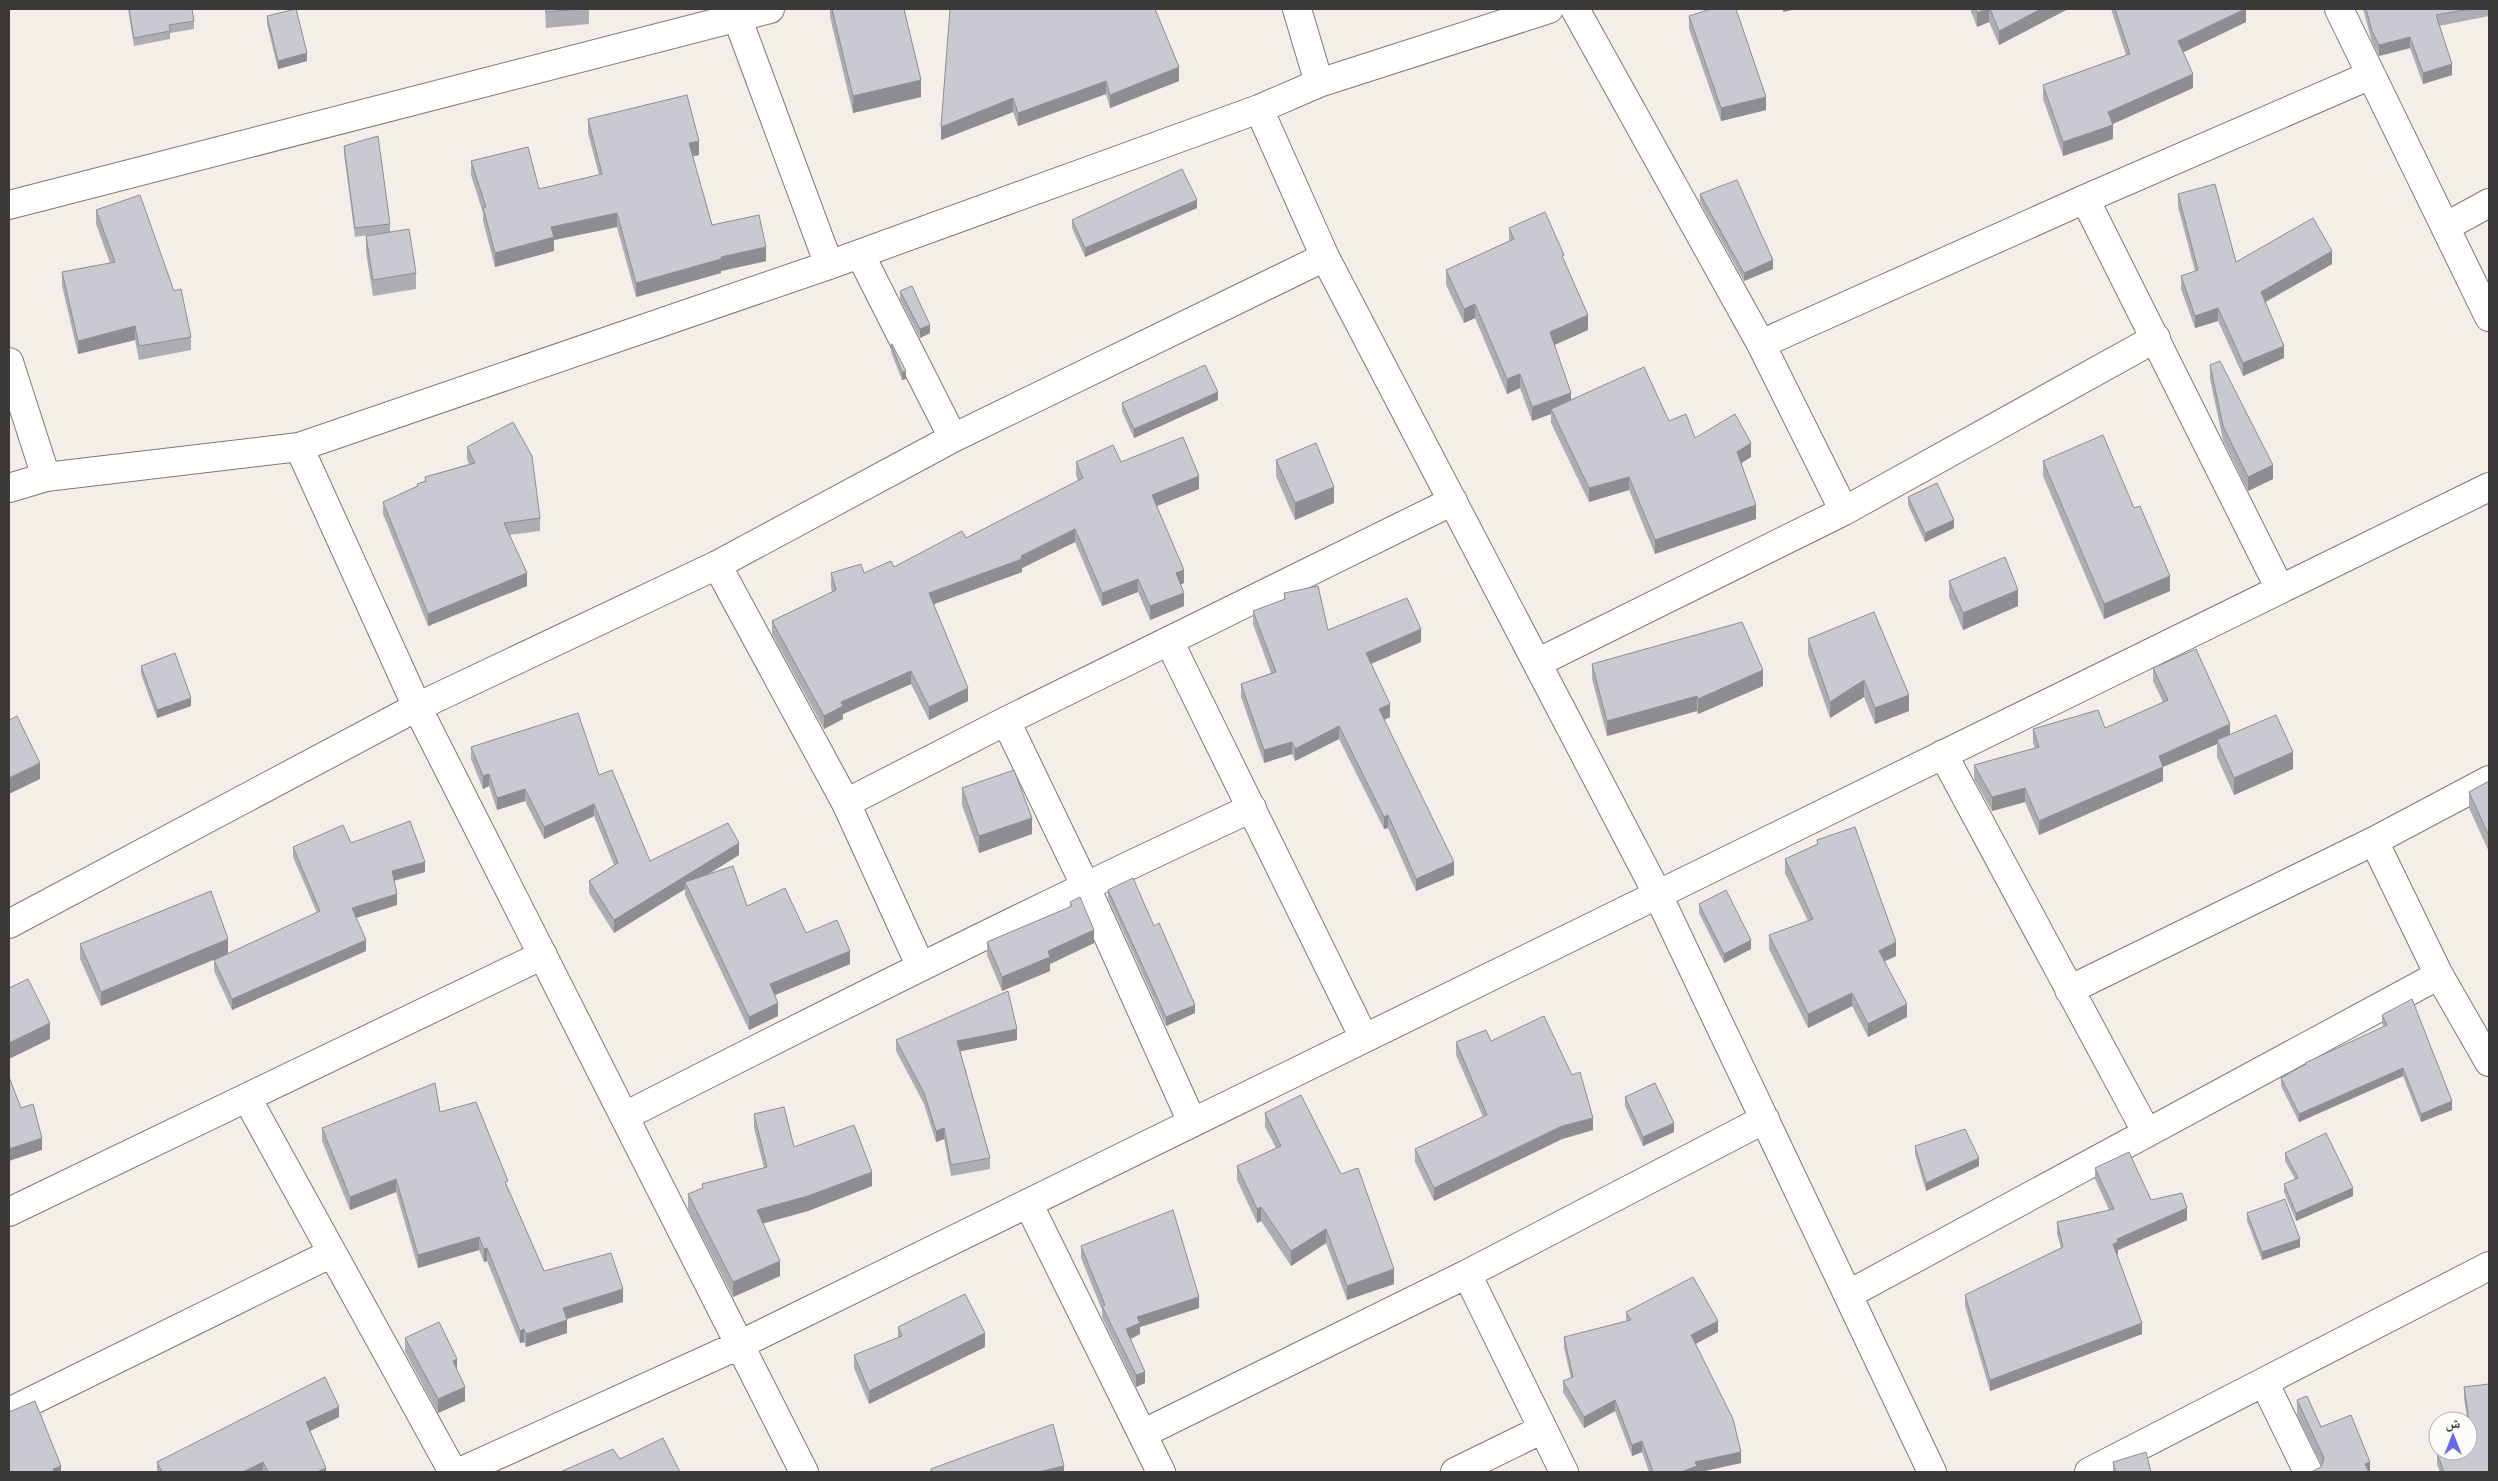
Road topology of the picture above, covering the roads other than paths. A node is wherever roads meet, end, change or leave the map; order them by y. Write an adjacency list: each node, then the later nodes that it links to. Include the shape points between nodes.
1 (770, 9): 6 (street)
2 (1297, 9): 8 (street)
3 (1549, 9): 8 (street)
4 (1575, 9): 19 (street)
5 (2339, 9): 7 (street)
6 (735, 13): 12 (street); 16 (street)
7 (2371, 75): 10 (street); 13 (street)
8 (1320, 83): 9 (street)
9 (1259, 109): 14 (street); 15 (street)
10 (2085, 199): 18 (street); 19 (street)
11 (2489, 203): 13 (street)
12 (9, 205)
13 (2445, 227): 17 (street)
14 (860, 254): 16 (street); 21 (street)
15 (1325, 257): 21 (street); 26 (street)
16 (829, 265): 22 (street)
17 (2489, 317)
18 (2156, 338): 27 (street); 29 (street)
19 (1761, 344): 27 (street)
20 (9, 362): 23 (street)
21 (953, 438): 28 (street)
22 (299, 447): 23 (street); 32 (street)
23 (46, 477): 25 (street)
24 (2489, 487): 29 (street)
25 (9, 488)
26 (1453, 501): 30 (street); 31 (street)
27 (1844, 511): 31 (street)
28 (717, 565): 32 (street); 36 (street)
29 (2280, 589): 34 (street)
30 (1169, 641): 33 (street); 37 (street)
31 (1537, 664): 40 (street)
32 (417, 708): 41 (street); 42 (street)
33 (1006, 721): 36 (street); 39 (street)
34 (1943, 754): 40 (street); 45 (street)
35 (2489, 780): 38 (street)
36 (846, 803): 43 (street)
37 (1252, 808): 39 (street); 46 (street)
38 (2374, 841): 44 (street); 45 (street)
39 (1084, 885): 43 (street); 51 (street)
40 (1658, 893): 46 (street); 50 (street)
41 (9, 924)
42 (543, 955): 48 (street); 49 (street)
43 (920, 965): 49 (street)
44 (2439, 975): 47 (street); 52 (street)
45 (2069, 990): 52 (street)
46 (1364, 1038): 51 (street)
47 (2489, 1062)
48 (247, 1098): 54 (street); 55 (street)
49 (625, 1116): 59 (street)
50 (1765, 1119): 57 (street); 58 (street)
51 (1192, 1122): 53 (street)
52 (2147, 1133): 58 (street)
53 (1028, 1203): 59 (street); 63 (street)
54 (9, 1212)
55 (332, 1253): 61 (street); 64 (street)
56 (2489, 1266): 60 (street)
57 (1467, 1274): 62 (street); 63 (street)
58 (1849, 1294): 70 (street)
59 (739, 1346): 65 (street); 66 (street)
60 (2264, 1382): 71 (street); 72 (street)
61 (9, 1412)
62 (1543, 1429): 68 (street); 69 (street)
63 (1142, 1434): 67 (street)
64 (453, 1472)
65 (460, 1472)
66 (804, 1472)
67 (1161, 1472)
68 (1455, 1472)
69 (1564, 1472)
70 (1932, 1472)
71 (2089, 1472)
72 (2308, 1472)

